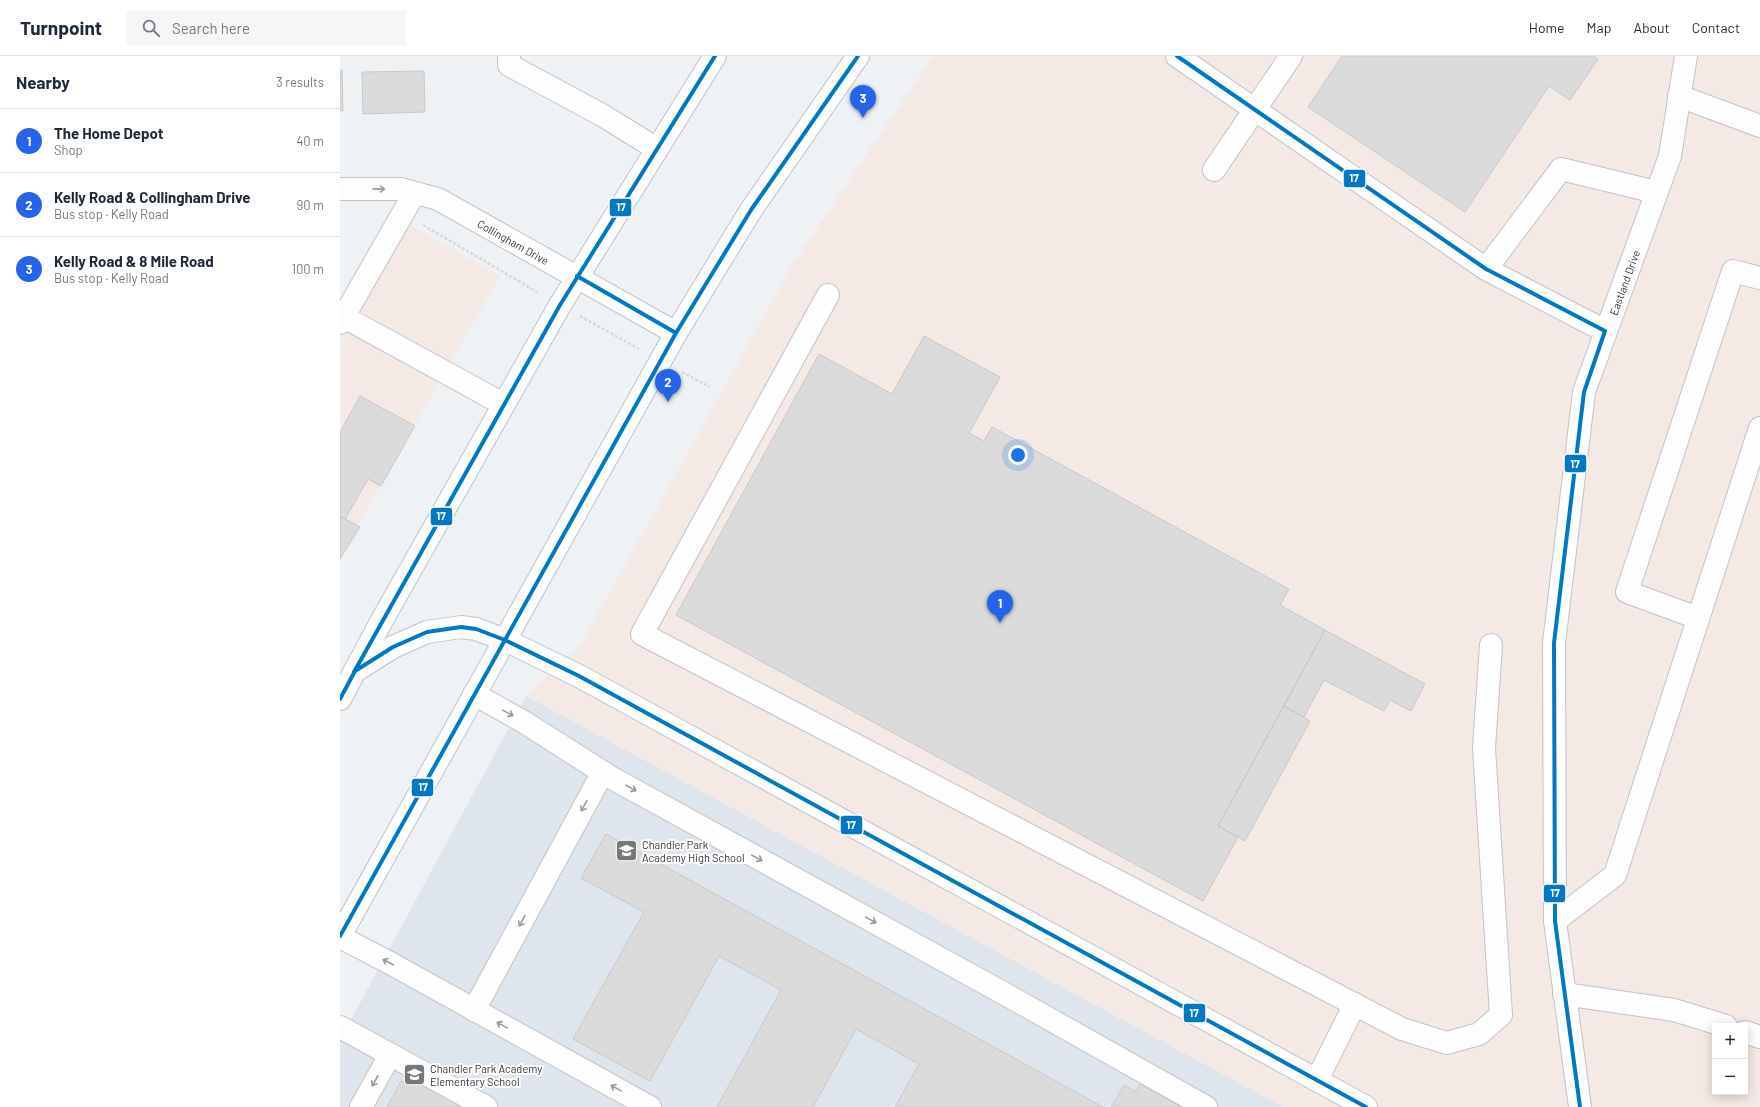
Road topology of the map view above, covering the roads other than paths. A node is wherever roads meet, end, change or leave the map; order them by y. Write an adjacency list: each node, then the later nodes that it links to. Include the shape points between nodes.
1 (509, 56): 10 (street, via 509,65 602,115)
2 (715, 56): 10 (street)
3 (858, 56): 21 (street, via 751,210)
4 (1177, 56): 8 (street)
5 (1291, 56): 8 (street)
6 (1686, 56): 7 (street, Eastland Drive)
7 (1680, 96): 9 (street); 13 (street, Eastland Drive, via 1670,156)
8 (1254, 109): 11 (street); 15 (street)
9 (1760, 126)
10 (657, 149): 16 (street)
11 (1214, 170)
12 (340, 189): 14 (street, Collingham Drive, one-way to 14, via 401,189)
13 (1656, 192): 15 (street, via 1561,169); 20 (street, Eastland Drive)
14 (414, 194): 16 (street, Collingham Drive, via 438,199); 19 (street)
15 (1486, 269): 20 (street)
16 (577, 276): 21 (street, Collingham Drive); 22 (street)
17 (1760, 278): 24 (street, via 1733,271 1627,592)
18 (828, 295): 34 (street, via 642,634)
19 (342, 320): 22 (street)
20 (1605, 331): 31 (street, Eastland Drive, via 1584,392 1554,643)
21 (676, 333): 25 (street)
22 (503, 404): 27 (street)
23 (1760, 428): 24 (street)
24 (1698, 618): 31 (street, via 1615,875)
25 (505, 640): 27 (street, via 476,629 460,627 432,631); 28 (street); 41 (street, via 579,676)
26 (1491, 645): 34 (street, via 1484,748 1501,1015 1479,1034 1447,1043 1402,1029)
27 (348, 667): 29 (street)
28 (474, 694): 30 (street, one-way to 30, via 524,722); 32 (street)
29 (340, 699)
30 (602, 772): 35 (street, one-way to 35); 45 (street, one-way to 45)
31 (1555, 921): 33 (street, Eastland Drive)
32 (340, 936): 35 (street, one-way to 32)
33 (1564, 994): 36 (street, via 1674,1010); 47 (street, Eastland Drive)
34 (1355, 1004): 41 (street)
35 (474, 1010): 44 (street, one-way to 35)
36 (1716, 1023)
37 (340, 1027): 40 (street)
38 (1748, 1033): 39 (street)
39 (1760, 1037)
40 (390, 1055): 42 (street, one-way to 42); 43 (street)
41 (1317, 1080): 46 (street)
42 (361, 1107)
43 (486, 1107)
44 (650, 1107)
45 (1206, 1107)
46 (1366, 1107)
47 (1580, 1107)

